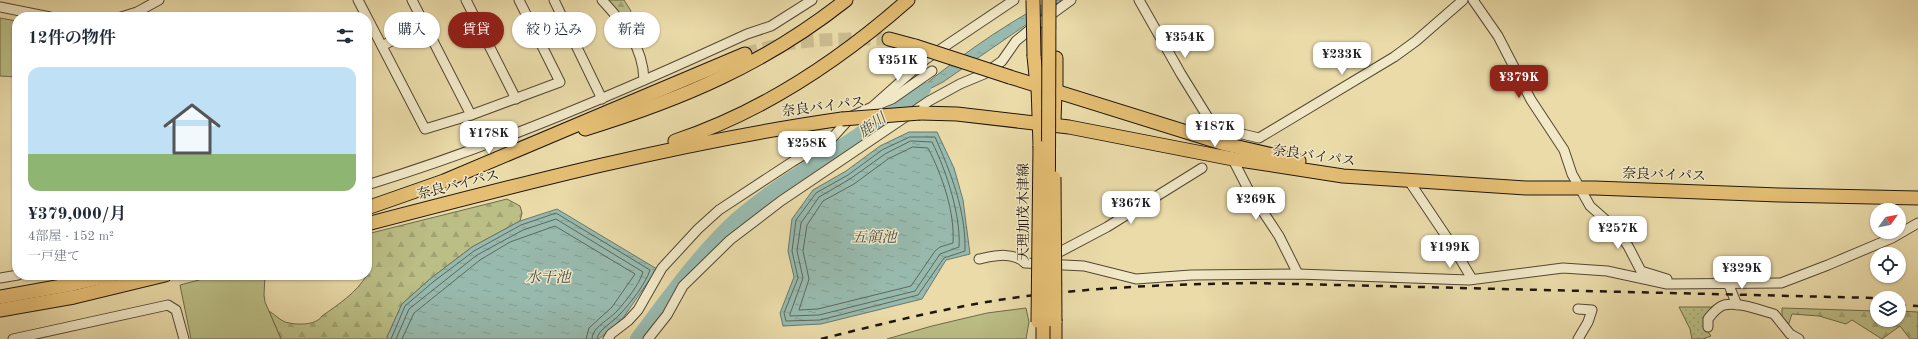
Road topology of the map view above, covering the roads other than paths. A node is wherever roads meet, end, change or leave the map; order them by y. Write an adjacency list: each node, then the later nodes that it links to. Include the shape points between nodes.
1 (159, 0): 22 (street)
2 (358, 0): 23 (street)
3 (412, 0): 24 (street)
4 (519, 0): 34 (street, via 560,82)
5 (554, 0): 35 (street)
6 (602, 0): 31 (street, via 623,22 631,37 643,66)
7 (812, 0): 31 (street, via 771,26 747,34)
8 (846, 0): 42 (highway, via 764,57 704,87 641,111)
9 (908, 0): 45 (highway, via 841,54 768,101 741,115 685,138)
10 (1014, 0): 36 (street, via 926,59)
11 (1033, 0): 32 (highway, bridge)
12 (1042, 0): 67 (highway)
13 (1049, 0): 67 (highway, bridge)
14 (1056, 0): 33 (highway)
15 (1071, 0): 72 (street, via 1016,41 1002,61 984,74 929,102 781,202 730,240 683,286)
16 (1139, 0): 40 (street)
17 (1463, 0): 40 (street, via 1394,57 1259,138)
18 (1473, 0): 48 (street, via 1498,36 1531,100 1564,150)
19 (468, 1): 34 (street)
20 (0, 7): 21 (street)
21 (25, 12)
22 (137, 12)
23 (364, 12)
24 (418, 12)
25 (372, 27): 27 (street)
26 (889, 39): 32 (highway, 奈良バイパス, bridge)
27 (382, 46): 37 (street, via 425,129)
28 (436, 48): 37 (street)
29 (745, 54): 42 (highway, 奈良バイパス)
30 (932, 71): 36 (street, via 892,99)
31 (644, 80): 35 (street)
32 (1037, 86): 33 (highway, 奈良バイパス); 38 (main road, 天理加茂木津線)
33 (1056, 92): 39 (main road, 天理加茂木津線); 41 (highway, 奈良バイパス)
34 (516, 99): 37 (street)
35 (602, 99): 47 (street, via 520,133)
36 (872, 106): 71 (street, via 852,116 833,137 735,199 698,228 662,268 638,310)
37 (471, 115)
38 (1038, 122): 39 (highway, 奈良バイパス); 45 (highway, 奈良バイパス, bridge, via 920,113 842,119 749,133); 67 (main road, 天理加茂木津線, bridge)
39 (1054, 125): 43 (highway, 奈良バイパス); 67 (main road, 天理加茂木津線, bridge)
40 (1213, 127): 41 (street)
41 (1224, 144): 43 (street); 46 (highway, 奈良バイパス, via 1288,159 1381,173)
42 (513, 151): 50 (highway, 奈良バイパス, via 444,181)
43 (1232, 159): 46 (highway, 奈良バイパス, via 1342,176); 55 (street, via 1248,189 1283,242)
44 (1202, 168): 54 (street, via 1107,227 1052,256)
45 (580, 170): 51 (highway, 奈良バイパス)
46 (1409, 181): 48 (highway, 奈良バイパス, via 1526,188); 58 (street)
47 (372, 183)
48 (1580, 188): 49 (highway, 奈良バイパス); 61 (street, via 1590,206 1616,229 1641,271)
49 (1918, 198)
50 (372, 206)
51 (372, 223)
52 (1918, 223): 62 (street, via 1892,238 1791,280 1781,283)
53 (979, 259): 54 (street, via 1000,255 1019,257 1025,263)
54 (1046, 264): 55 (street, via 1084,266 1136,279 1191,275)
55 (1298, 274): 58 (street)
56 (12, 276): 57 (street)
57 (0, 278)
58 (1472, 279): 61 (street, via 1563,268 1607,271 1655,283)
59 (91, 280): 63 (highway)
60 (144, 280): 66 (highway, via 74,297)
61 (1678, 283): 62 (street)
62 (1728, 283): 64 (street)
63 (0, 297)
64 (1737, 305): 68 (street, via 1724,305 1715,310 1708,319); 78 (street, via 1774,314 1790,334)
65 (1578, 309): 77 (street, via 1592,310)
66 (0, 310)
67 (1046, 321): 73 (main road, 天理加茂木津線); 74 (highway); 75 (highway); 76 (main road, 天理加茂木津線)
68 (1708, 327)
69 (13, 339): 70 (street, via 168,305 176,310)
70 (184, 339)
71 (608, 339)
72 (648, 339)
73 (1037, 339)
74 (1043, 339)
75 (1048, 339)
76 (1056, 339)
77 (1578, 339)
78 (1799, 339)

